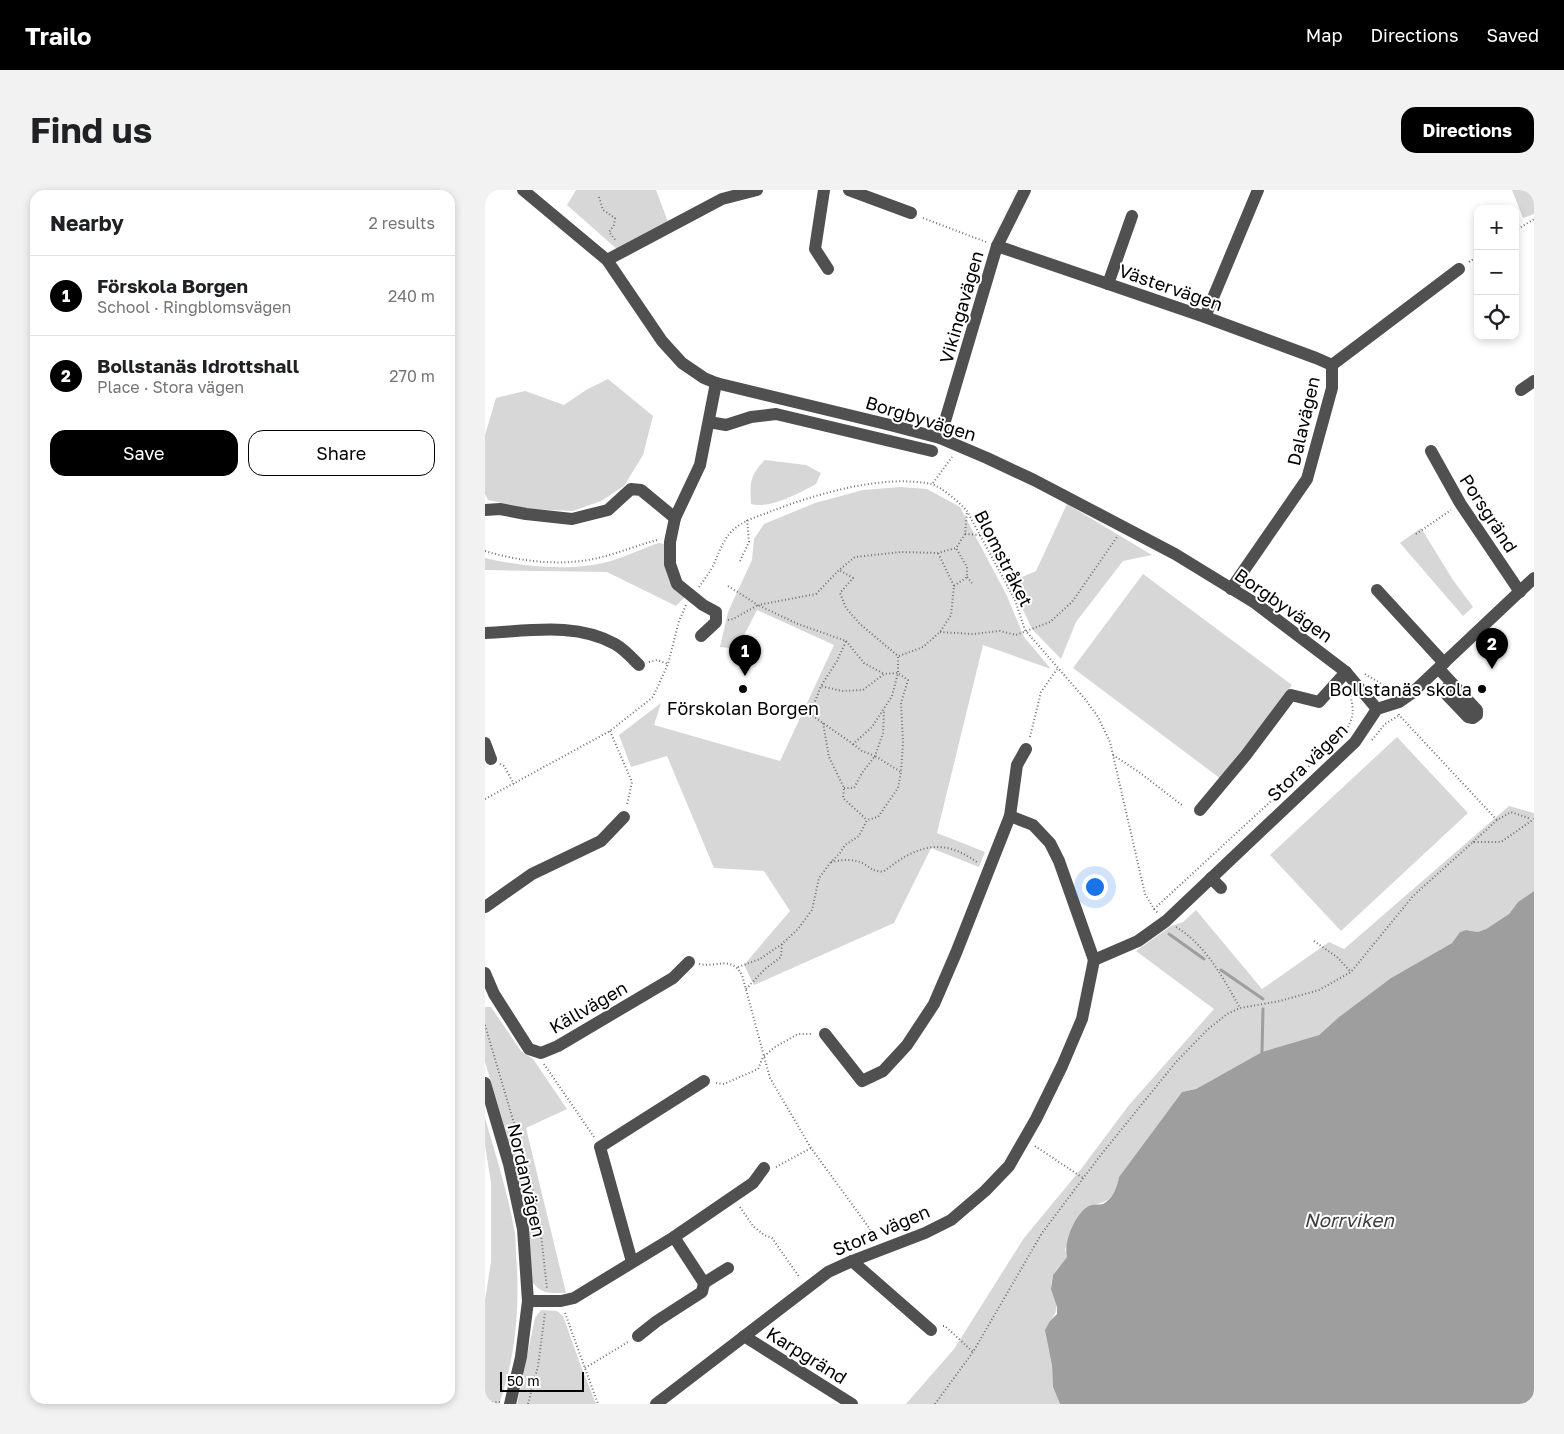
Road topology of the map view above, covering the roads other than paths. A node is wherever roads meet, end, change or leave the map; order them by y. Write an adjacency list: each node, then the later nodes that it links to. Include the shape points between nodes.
1 (523, 190): 10 (street, Borgbyvägen)
2 (757, 190): 10 (street, via 722,199)
3 (825, 190): 11 (street, via 815,249)
4 (849, 190): 7 (street)
5 (1025, 190): 9 (street, Vikingavägen)
6 (1258, 190): 14 (street)
7 (911, 213)
8 (1132, 216): 13 (street)
9 (997, 246): 13 (street, Västervägen); 20 (street, Vikingavägen)
10 (607, 260): 17 (street, Borgbyvägen, via 662,341 682,363)
11 (828, 269)
12 (1459, 269): 15 (street, Dalavägen)
13 (1108, 284): 14 (street, Västervägen)
14 (1205, 317): 15 (street, Västervägen)
15 (1332, 365): 26 (street, Dalavägen, via 1332,388 1307,479)
16 (1534, 381): 18 (street)
17 (717, 383): 19 (street); 20 (street, Borgbyvägen)
18 (1521, 390)
19 (709, 422): 21 (street, via 726,425 776,414); 24 (street, via 700,465)
20 (940, 438): 26 (street, Borgbyvägen, via 1034,480 1124,526)
21 (932, 451)
22 (1431, 452): 28 (street, Porsgränd, via 1460,503)
23 (485, 510): 24 (street, via 500,508 572,519 608,510 631,489 641,490)
24 (675, 518): 30 (street, via 670,564 677,584 716,612 716,622)
25 (1534, 578): 28 (street)
26 (1231, 589): 33 (street, Borgbyvägen)
27 (1377, 590): 32 (street)
28 (1520, 592): 32 (street)
29 (485, 633): 31 (street, via 567,629 592,633 617,645)
30 (701, 636)
31 (639, 665)
32 (1442, 666): 34 (street); 35 (street, via 1399,702)
33 (1346, 672): 35 (street, Borgbyvägen, via 1363,680); 39 (street, via 1319,702 1291,694)
34 (1452, 683)
35 (1377, 709): 42 (street, Stora vägen, via 1355,742)
36 (485, 743): 38 (street)
37 (1026, 749): 40 (street, via 1017,765)
38 (491, 759)
39 (1200, 810)
40 (1010, 816): 45 (street, via 1033,825 1050,843); 49 (street, via 934,1004 907,1045 883,1071 862,1081)
41 (624, 817): 44 (street, via 601,841 532,874)
42 (1211, 878): 43 (street); 45 (street, Stora vägen, via 1138,941)
43 (1221, 888)
44 (485, 907)
45 (1094, 960): 54 (street, Stora vägen, via 1082,1019 1036,1119 1009,1166 951,1220)
46 (689, 962): 48 (street, Källvägen, via 673,978 541,1053 529,1048)
47 (485, 973): 48 (street, Källvägen)
48 (490, 996)
49 (825, 1034)
50 (705, 1081): 55 (street, via 600,1147)
51 (485, 1083): 58 (street, Nordanvägen, via 509,1164 523,1229)
52 (764, 1168): 53 (street, via 753,1183)
53 (674, 1237): 55 (street); 57 (street)
54 (852, 1261): 59 (street); 61 (street, Stora vägen, via 828,1272)
55 (632, 1262): 58 (street, via 574,1298 561,1302)
56 (729, 1268): 57 (street)
57 (704, 1282): 60 (street, via 702,1292)
58 (528, 1300): 62 (street, Nordanvägen, via 521,1357)
59 (931, 1330)
60 (639, 1336)
61 (744, 1336): 63 (street, Stora vägen); 64 (street, Karpgränd)
62 (509, 1404)
63 (656, 1404)
64 (852, 1404)

